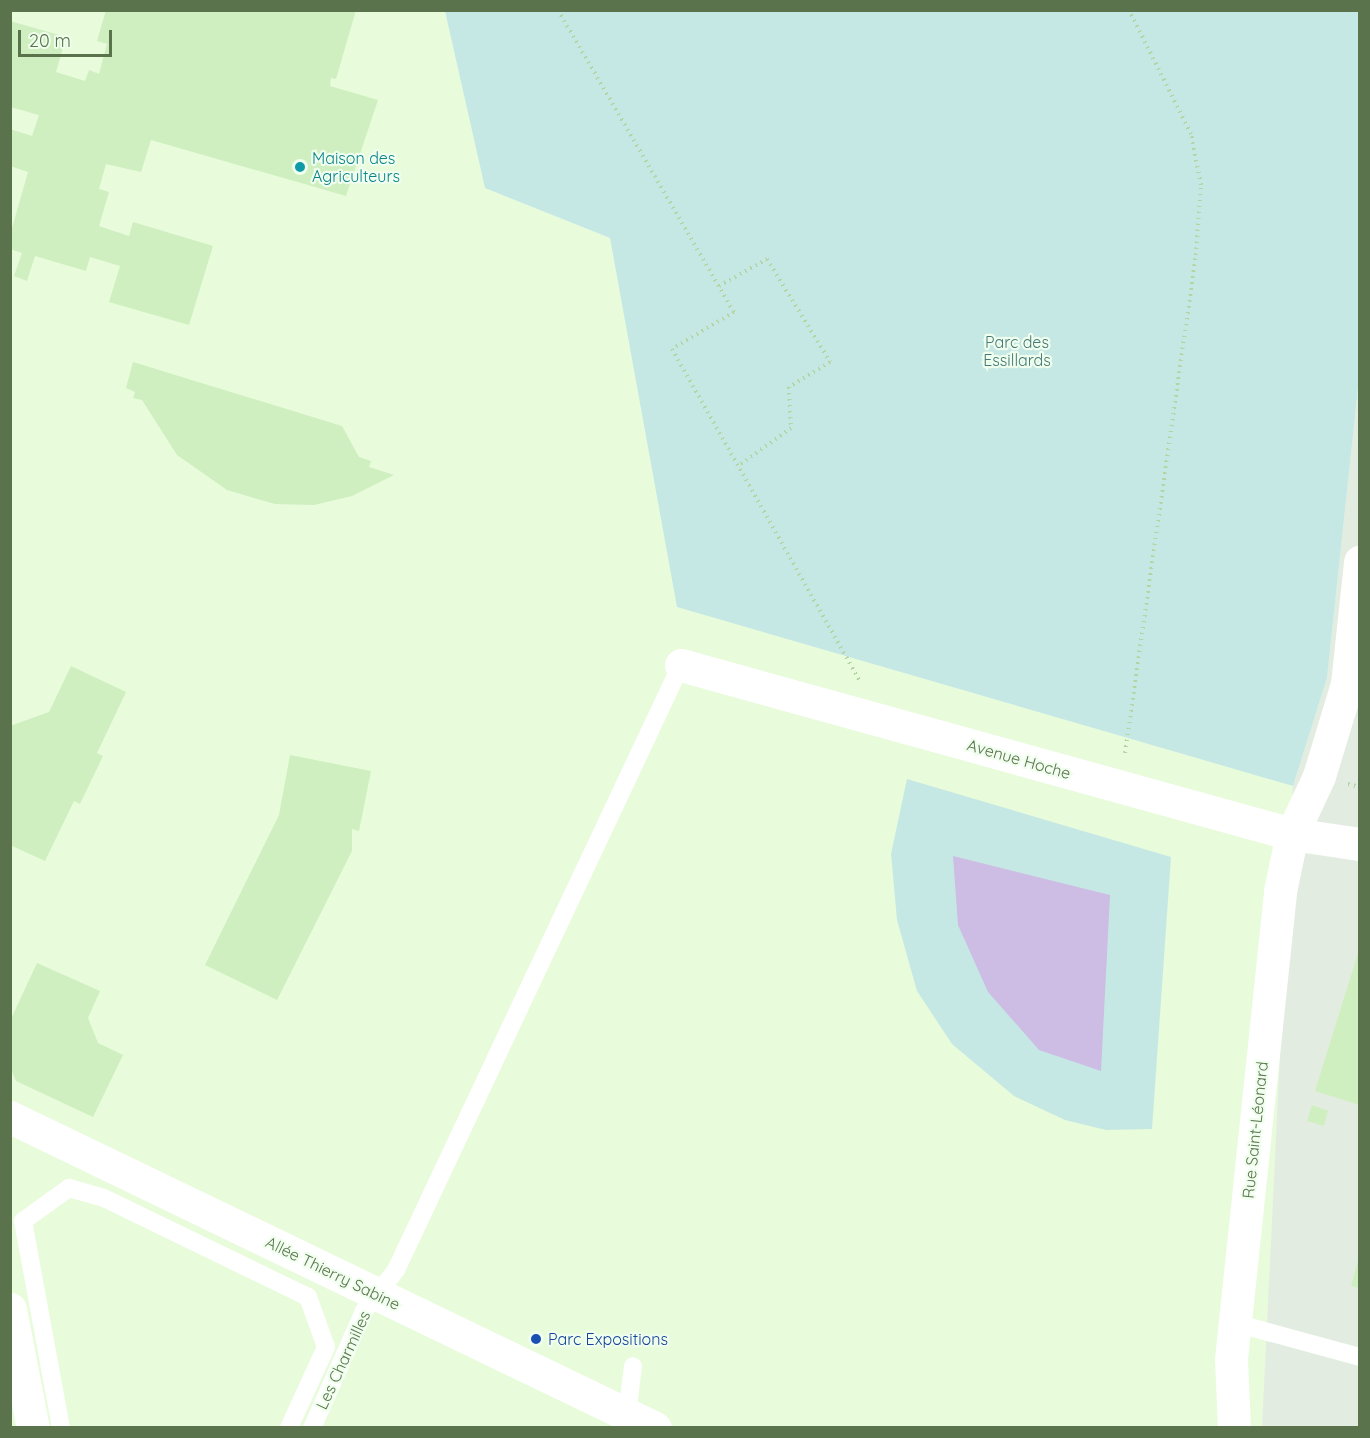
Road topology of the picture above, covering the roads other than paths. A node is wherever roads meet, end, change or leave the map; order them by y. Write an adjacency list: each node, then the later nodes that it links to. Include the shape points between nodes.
1 (1359, 562): 3 (street, Rue Saint-Léonard, via 1347,684 1318,776)
2 (681, 665): 3 (street, Avenue Hoche); 6 (lane, Les Charmilles, via 396,1270)
3 (1292, 834): 4 (street, Avenue Hoche); 8 (street, Rue Saint-Léonard, via 1280,891)
4 (1359, 844)
5 (10, 1117): 6 (street, Allée Thierry Sabine)
6 (378, 1295): 11 (street, Allée Thierry Sabine); 15 (lane, Les Charmilles, via 364,1311)
7 (10, 1309): 12 (street)
8 (1235, 1323): 9 (lane); 16 (street, Rue Saint-Léonard, via 1231,1359)
9 (1359, 1357)
10 (633, 1366): 11 (lane)
11 (641, 1421)
12 (33, 1428)
13 (62, 1428): 14 (lane, via 23,1221 69,1188 105,1198 308,1297 326,1347)
14 (289, 1428)
15 (312, 1428)
16 (1233, 1428)

